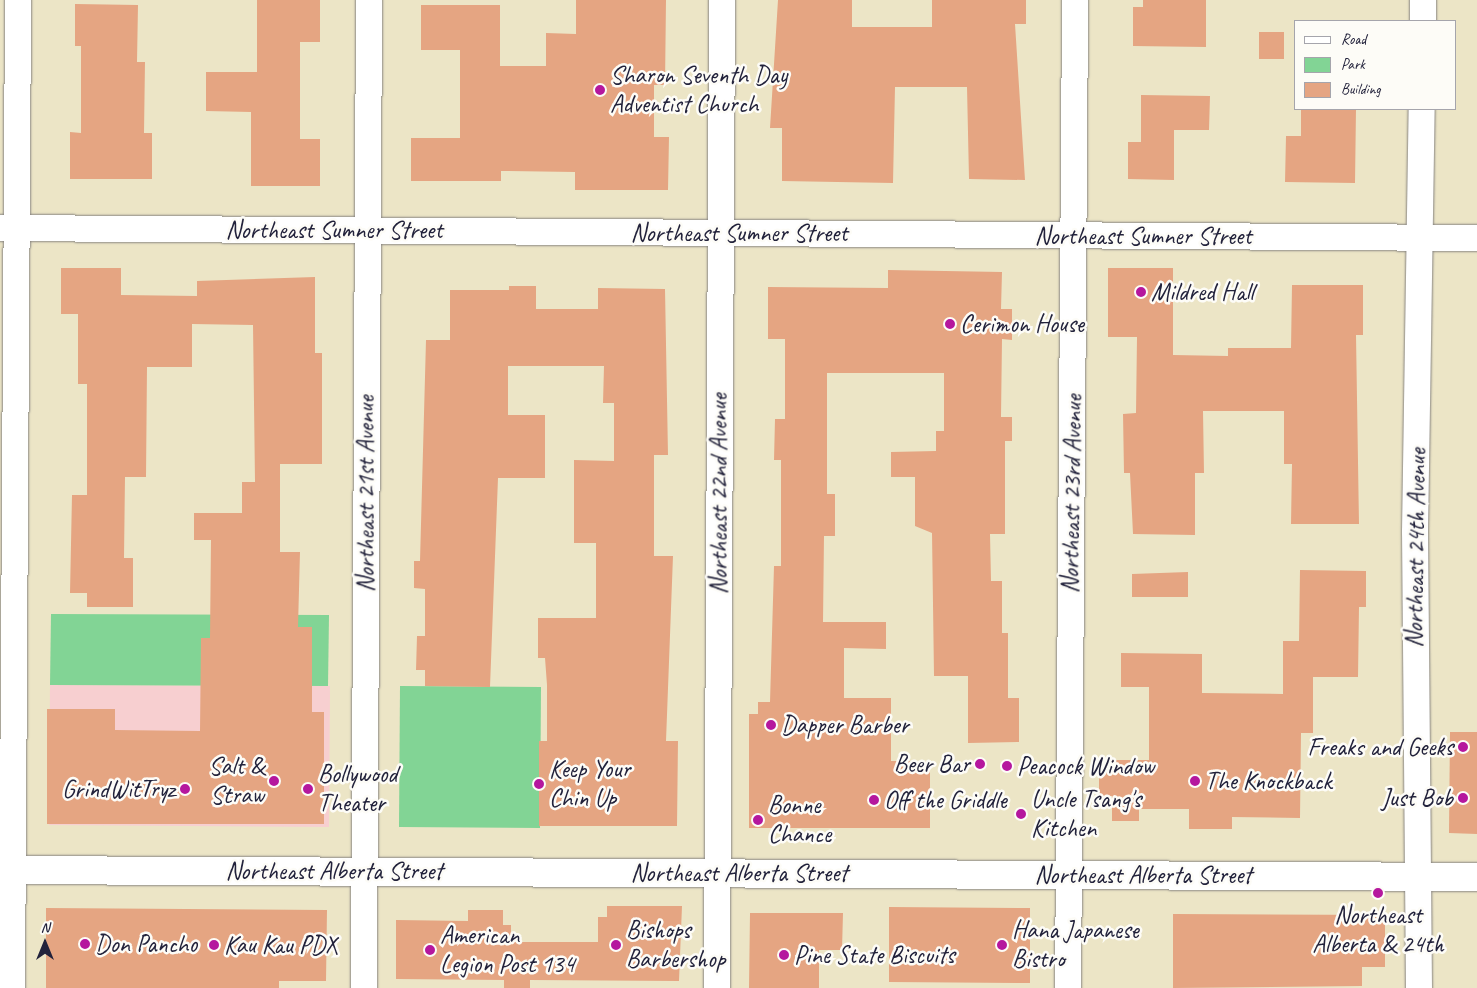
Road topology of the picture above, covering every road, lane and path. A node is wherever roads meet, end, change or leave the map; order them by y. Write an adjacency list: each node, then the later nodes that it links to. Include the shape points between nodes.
1 (18, 0): 8 (street)
2 (370, 0): 9 (street, Northeast 21st Avenue)
3 (722, 0): 10 (street, Northeast 22nd Avenue)
4 (1075, 0): 11 (street, Northeast 23rd Avenue)
5 (1423, 0): 6 (street)
6 (1423, 20)
7 (1422, 110): 12 (street, Northeast 24th Avenue)
8 (8, 228): 9 (street, Northeast Sumner Street); 14 (street)
9 (368, 230): 10 (street, Northeast Sumner Street); 15 (street, Northeast 21st Avenue)
10 (720, 233): 11 (street, Northeast Sumner Street); 16 (street, Northeast 22nd Avenue)
11 (1074, 236): 12 (street, Northeast Sumner Street); 17 (street, Northeast 23rd Avenue)
12 (1420, 237): 13 (street, Northeast Sumner Street); 18 (street, Northeast 24th Avenue)
13 (1477, 238)
14 (6, 870): 15 (street, Northeast Alberta Street); 20 (street)
15 (364, 871): 16 (street, Northeast Alberta Street); 21 (street, Northeast 21st Avenue)
16 (717, 873): 17 (street, Northeast Alberta Street); 22 (street, Northeast 22nd Avenue)
17 (1068, 875): 18 (street, Northeast Alberta Street); 23 (street, Northeast 23rd Avenue)
18 (1416, 876): 19 (street, Northeast Alberta Street); 24 (street, Northeast 24th Avenue)
19 (1477, 877)
20 (12, 988)
21 (364, 988)
22 (717, 988)
23 (1068, 988)
24 (1419, 988)

